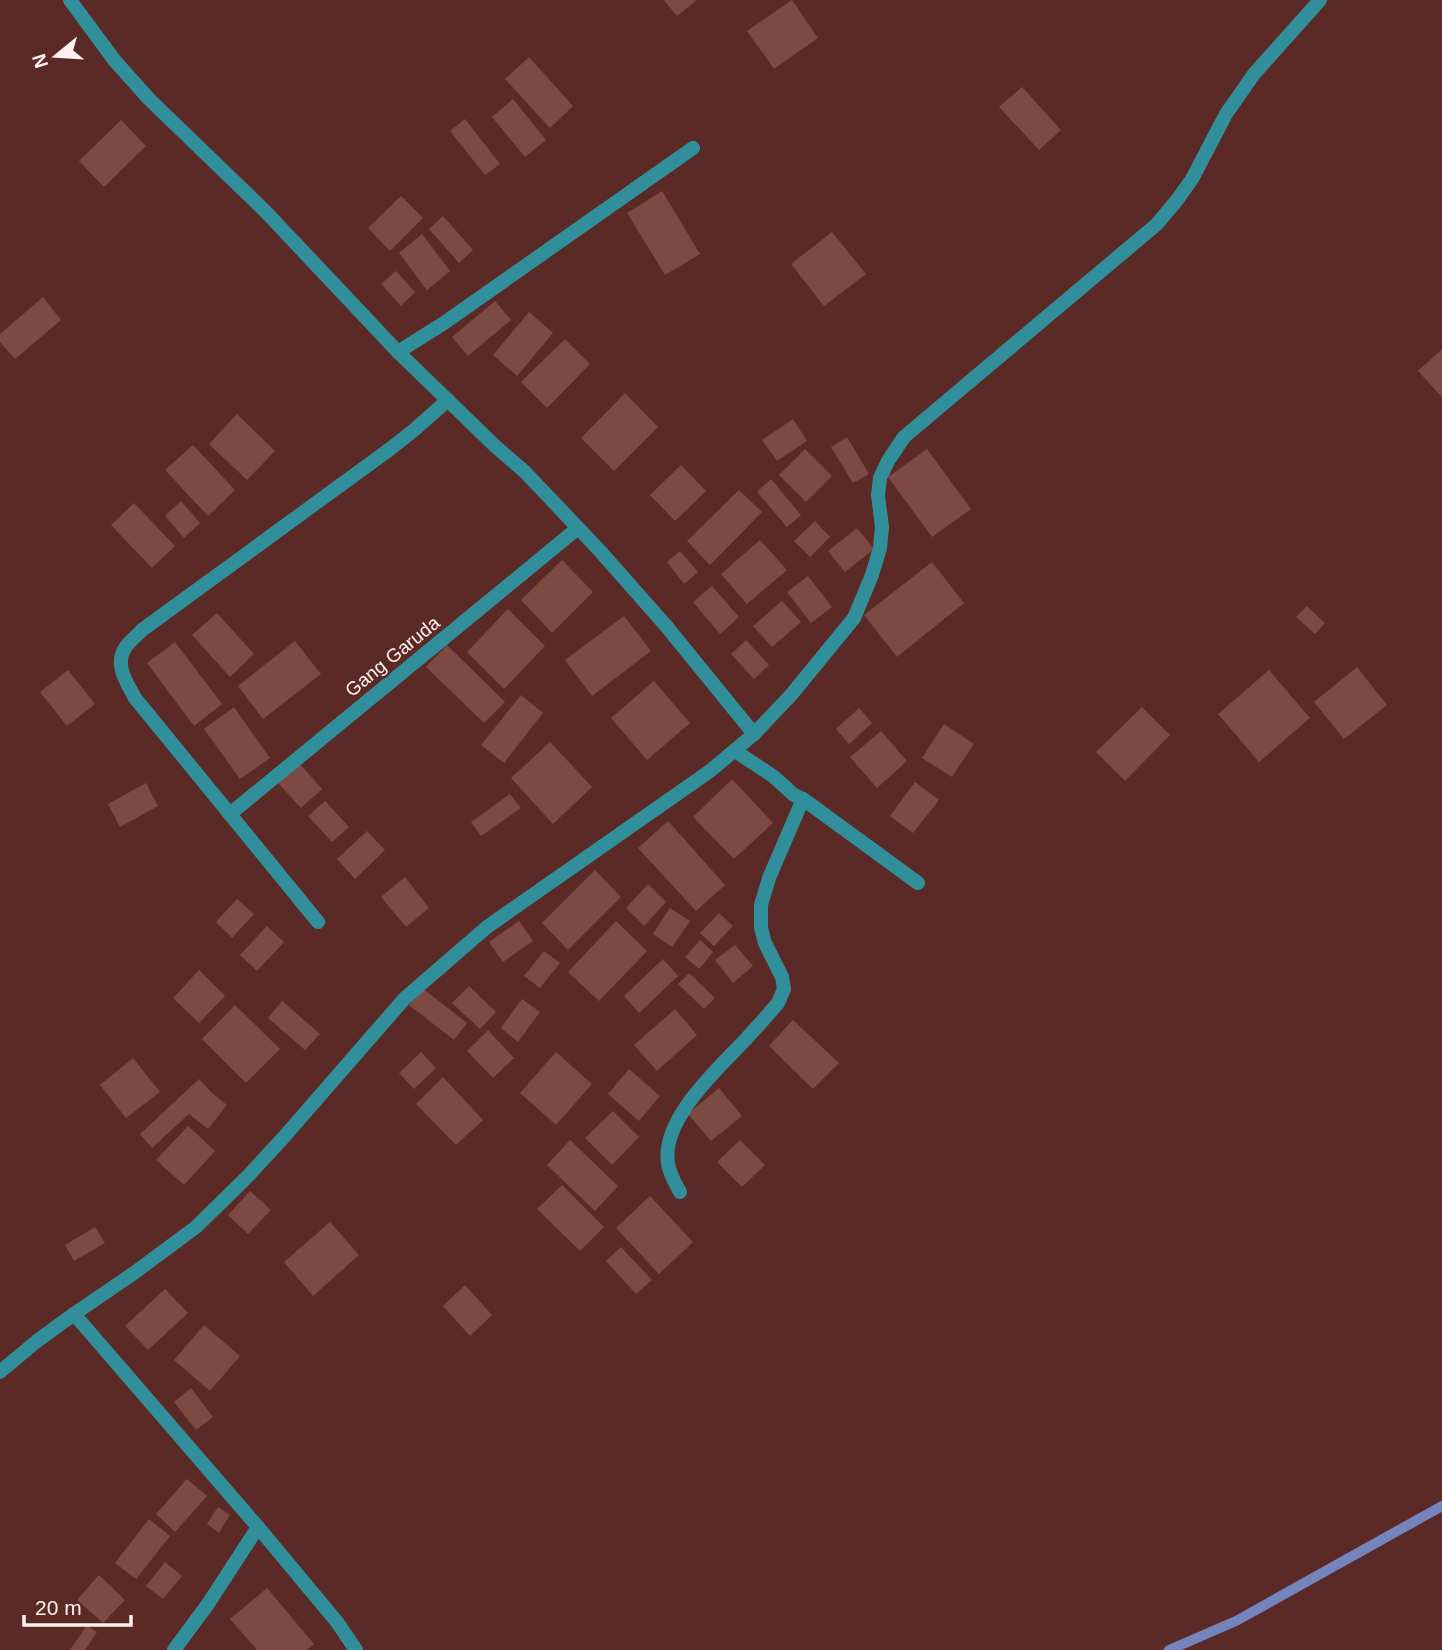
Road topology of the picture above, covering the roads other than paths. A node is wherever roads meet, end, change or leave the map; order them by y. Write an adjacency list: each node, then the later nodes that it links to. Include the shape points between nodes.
1 (70, 0): 4 (street, via 149,99 265,211)
2 (1320, 0): 7 (street, via 1254,74 1226,114 1192,180 1157,224 904,437 880,478 880,548 853,618)
3 (692, 148): 4 (street)
4 (398, 352): 5 (street)
5 (448, 400): 6 (street); 10 (street, via 406,437 125,647 123,675 135,698)
6 (578, 528): 7 (street); 10 (street, Gang Garuda)
7 (754, 734): 8 (street)
8 (735, 751): 9 (street); 14 (street, via 487,927 405,998 283,1138 196,1227)
9 (803, 799): 11 (street); 13 (street, via 761,905 765,943 784,989 778,1003 692,1097 676,1124 667,1161)
10 (230, 814): 12 (street)
11 (918, 883)
12 (318, 922)
13 (680, 1192)
14 (74, 1314): 15 (street); 16 (street)
15 (0, 1372)
16 (258, 1527): 17 (street); 18 (street)
17 (174, 1650)
18 (356, 1650)

